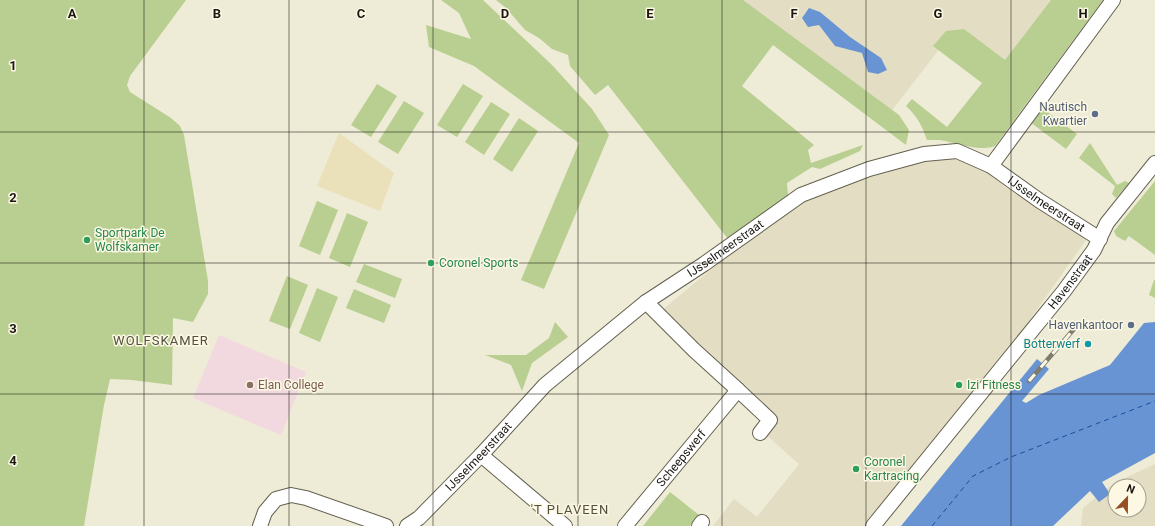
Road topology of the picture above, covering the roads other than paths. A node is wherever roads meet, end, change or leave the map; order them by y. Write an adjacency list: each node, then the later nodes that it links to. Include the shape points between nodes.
1 (1113, 0): 3 (street)
2 (1155, 163): 4 (street, Havenstraat, via 1107,223)
3 (991, 166): 4 (street, IJsselmeerstraat, via 1040,201); 5 (street, IJsselmeerstraat, via 957,151 924,154 869,169 801,195)
4 (1100, 238): 14 (street, Havenstraat, via 1064,291)
5 (646, 302): 6 (street); 8 (street, IJsselmeerstraat, via 545,385)
6 (738, 390): 7 (street, via 770,420); 13 (street, Scheepswerf)
7 (760, 433)
8 (481, 455): 11 (street, IJsselmeerstraat, via 419,518); 12 (street)
9 (260, 526): 10 (street, via 265,512 276,499 291,495)
10 (386, 526)
11 (407, 526)
12 (565, 526)
13 (625, 526)
14 (873, 526)

